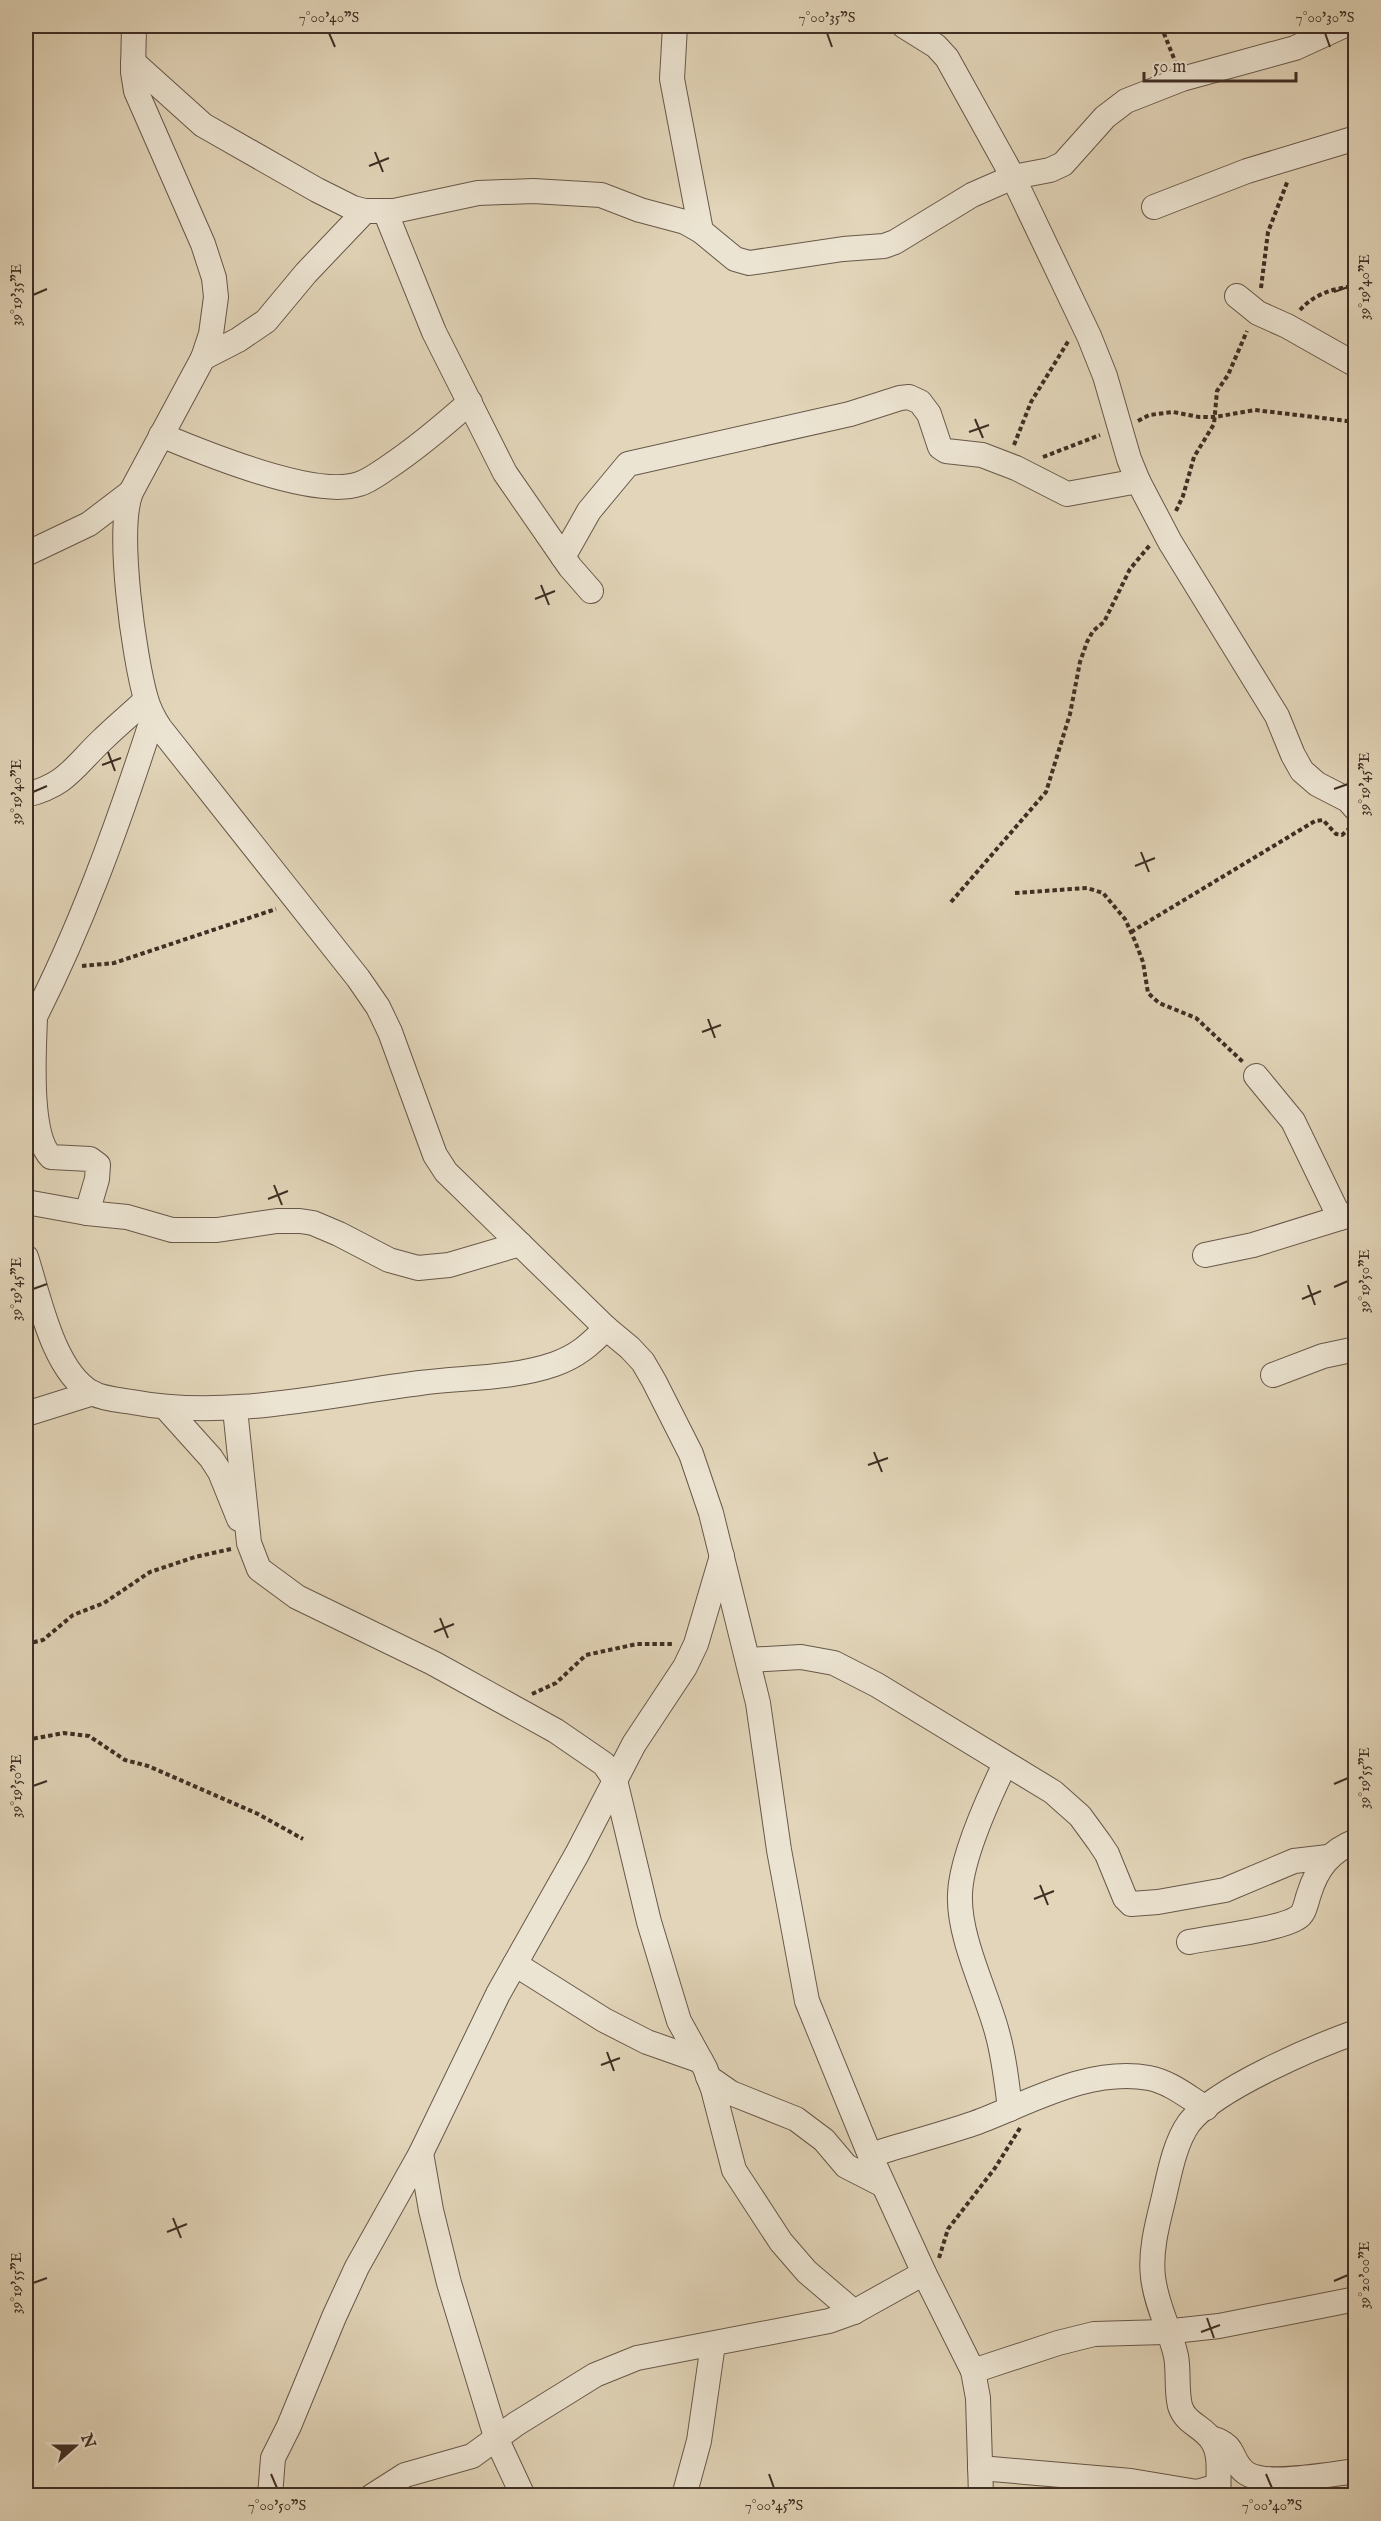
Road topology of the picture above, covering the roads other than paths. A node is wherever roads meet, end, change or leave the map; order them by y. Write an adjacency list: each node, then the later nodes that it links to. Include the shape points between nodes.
1 (134, 26): 5 (street)
2 (675, 26): 10 (street, via 672,79)
3 (904, 26): 7 (street, via 936,46 947,58)
4 (1343, 26): 7 (street, via 1295,48 1182,79 1126,101 1105,117 1063,165)
5 (133, 62): 9 (street, via 203,125 353,208); 12 (street, via 136,91 214,278 214,316)
6 (1356, 138): 8 (street, via 1246,171)
7 (1013, 177): 10 (street, via 972,195 906,237 884,246 749,263 735,259); 16 (street, via 1105,376)
8 (1154, 207)
9 (375, 211): 10 (street, via 478,193 601,195 685,222); 12 (street, via 306,273 266,321); 14 (street)
10 (701, 231)
11 (1237, 296): 13 (street, via 1258,313)
12 (202, 358): 15 (street)
13 (1356, 365)
14 (470, 402): 15 (street, via 411,452 366,482 352,486 329,486 270,475); 19 (street, via 505,473)
15 (161, 435): 17 (street)
16 (1138, 481): 19 (street, via 1068,494 1008,465 972,453 946,451 940,447 929,414 920,402 900,398 850,414 628,464 585,517); 23 (street, via 1164,531 1273,708 1302,771)
17 (131, 492): 18 (street, via 89,524); 21 (street, via 126,506 126,563 137,658)
18 (26, 554)
19 (563, 557): 20 (street)
20 (591, 591)
21 (150, 709): 22 (street, via 99,742 67,777 48,789); 24 (street, via 119,822); 29 (street, via 378,1007 435,1155 446,1172)
22 (26, 795)
23 (1356, 809)
24 (31, 1025): 27 (street, via 33,1083 42,1145 51,1157 90,1160 99,1170)
25 (1256, 1076): 28 (street, via 1293,1121)
26 (26, 1202): 27 (street)
27 (87, 1213): 29 (street, via 127,1217 172,1230 217,1230 277,1221 313,1223 389,1260 418,1268 449,1265)
28 (1348, 1215): 30 (street, via 1253,1245)
29 (520, 1244): 32 (street)
30 (1205, 1255)
31 (26, 1257): 35 (street, via 56,1346 72,1375)
32 (606, 1328): 37 (street, via 574,1356 538,1369); 40 (street, via 643,1362 679,1427)
33 (1356, 1349): 34 (street, via 1323,1356)
34 (1273, 1375)
35 (93, 1393): 36 (street); 38 (street)
36 (166, 1409): 37 (street); 39 (street, via 220,1472)
37 (235, 1409): 39 (street)
38 (27, 1414)
39 (249, 1544): 43 (street, via 259,1569 297,1597 506,1702 585,1750 610,1769)
40 (722, 1554): 41 (street); 43 (street, via 696,1644)
41 (748, 1660): 42 (street, via 801,1657 834,1663); 53 (street, via 807,2001)
42 (1005, 1764): 45 (street, via 1053,1792 1080,1816 1107,1854 1131,1904 1225,1890 1294,1861); 51 (street, via 989,1797 959,1896 1004,2061)
43 (615, 1780): 47 (street); 49 (street, via 649,1922 679,2021)
44 (1356, 1841): 45 (street)
45 (1328, 1857): 46 (street, via 1297,1918)
46 (1189, 1942)
47 (515, 1964): 49 (street, via 604,2020); 52 (street)
48 (1356, 2031): 50 (street, via 1244,2082)
49 (704, 2069): 54 (street, via 731,2093 796,2119 824,2140 846,2166); 57 (street, via 719,2108 734,2170 742,2184 781,2242 807,2272)
50 (1206, 2108): 51 (street, via 1166,2083 1150,2078 1102,2078 1064,2087); 58 (street, via 1185,2130 1157,2224 1153,2275)
51 (1015, 2118): 53 (street, via 973,2123)
52 (421, 2153): 62 (street, via 449,2283); 66 (street, via 357,2267 334,2317 273,2458)
53 (870, 2155): 54 (street)
54 (883, 2185): 55 (street)
55 (926, 2277): 57 (street); 60 (street)
56 (1356, 2299): 58 (street, via 1238,2323)
57 (854, 2312): 59 (street, via 812,2325)
58 (1169, 2331): 60 (street, via 1094,2334); 61 (street, via 1182,2411 1190,2423)
59 (713, 2344): 62 (street, via 637,2358 613,2367 548,2403); 69 (street, via 699,2441)
60 (973, 2371): 63 (street, via 978,2398)
61 (1211, 2438): 64 (street, via 1225,2443 1239,2466 1252,2476 1291,2479); 65 (street, via 1218,2459)
62 (497, 2440): 67 (street, via 472,2456 405,2475); 68 (street)
63 (980, 2468): 65 (street, via 1131,2481 1197,2492); 70 (street)
64 (1356, 2471)
65 (1218, 2491)
66 (270, 2496)
67 (372, 2496)
68 (523, 2496)
69 (684, 2496)
70 (981, 2496)

